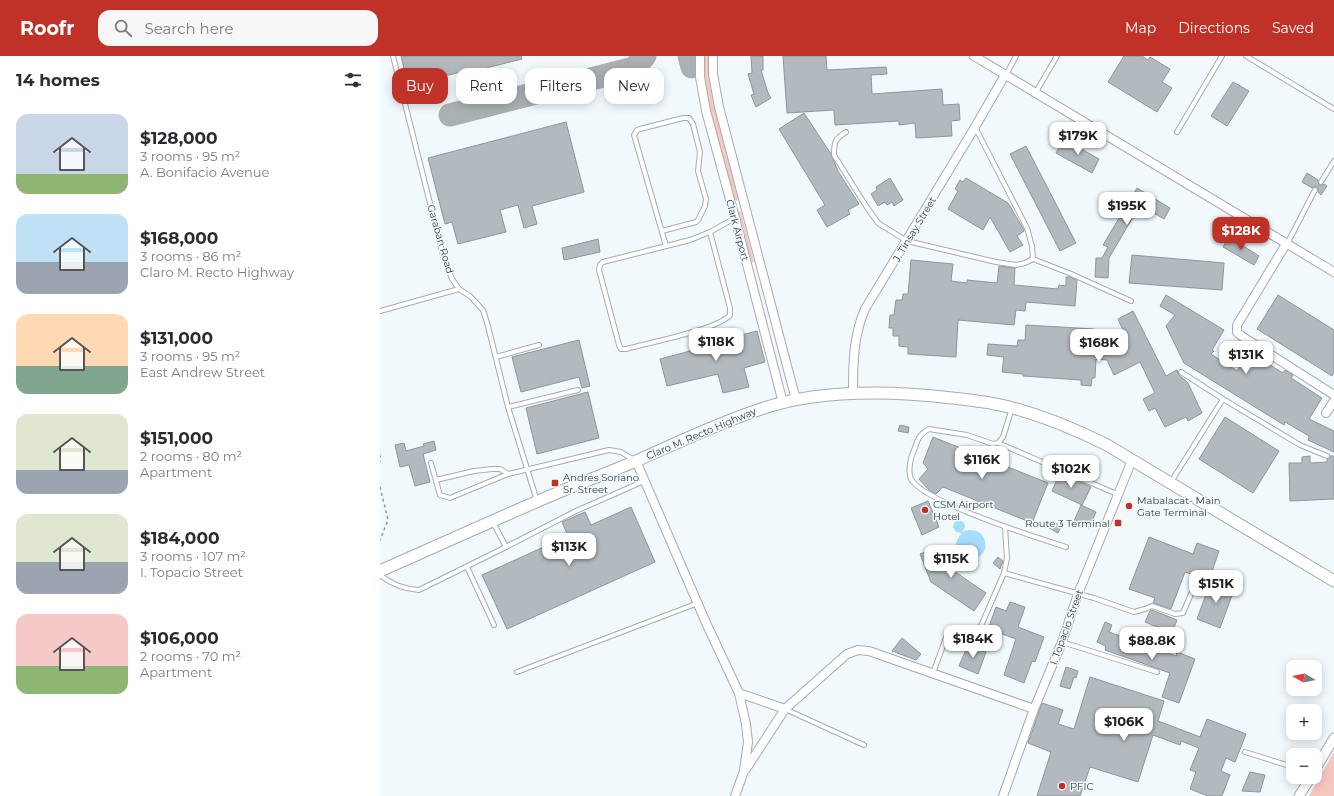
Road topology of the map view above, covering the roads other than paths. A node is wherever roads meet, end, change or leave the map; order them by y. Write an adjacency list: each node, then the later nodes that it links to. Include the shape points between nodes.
1 (393, 56): 28 (lane, Garaban Road, via 443,255 452,279)
2 (700, 56): 19 (street, Clark Airport, via 702,95)
3 (713, 56): 18 (street, Clark Airport, via 715,91)
4 (974, 56): 9 (street)
5 (1016, 56): 9 (lane)
6 (1057, 56): 10 (lane)
7 (1222, 56): 14 (lane)
8 (1246, 56): 11 (lane)
9 (1005, 75): 10 (street); 12 (street, J. Tinsay Street)
10 (1036, 92): 24 (street)
11 (1334, 109)
12 (976, 127): 23 (street, J. Tinsay Street); 26 (lane, via 1027,228)
13 (846, 132): 23 (lane, via 837,137 834,155 878,223)
14 (1176, 132)
15 (1334, 161): 16 (lane)
16 (1320, 182)
17 (1315, 190): 24 (lane)
18 (745, 204): 19 (street); 38 (street, Clark Airport)
19 (733, 208): 20 (street, Clark Airport)
20 (735, 218): 22 (lane); 40 (street, Clark Airport)
21 (662, 231): 21 (lane, via 696,222 706,203 698,171 700,152 689,118 640,129 634,135); 25 (lane)
22 (710, 232): 25 (lane); 25 (lane, via 730,315 712,327 621,349 600,265 603,262)
23 (907, 241): 26 (lane, via 1016,265); 35 (street, J. Tinsay Street, via 861,319 854,350)
24 (1286, 244): 27 (street); 36 (street, via 1236,325 1237,332)
25 (666, 246)
26 (1033, 259): 29 (lane)
27 (1334, 272)
28 (459, 289): 30 (lane); 32 (lane, Garaban Road, via 483,310)
29 (1131, 302)
30 (380, 311)
31 (539, 345): 32 (lane)
32 (496, 357): 41 (lane, Garaban Road)
33 (1181, 372): 37 (lane)
34 (578, 390): 41 (lane)
35 (854, 393): 38 (main road, Claro M. Recto Highway); 42 (main road, Claro M. Recto Highway, via 913,394 968,400)
36 (1334, 395)
37 (1223, 399): 45 (lane, via 1300,445); 53 (lane)
38 (796, 400): 40 (main road, Claro M. Recto Highway)
39 (1334, 401): 43 (street)
40 (783, 403): 47 (main road, Claro M. Recto Highway, via 715,426)
41 (508, 407): 49 (lane, Garaban Road)
42 (1011, 413): 44 (lane, via 1003,436); 46 (main road, Claro M. Recto Highway, via 1035,415 1107,445)
43 (1326, 414)
44 (998, 442): 54 (lane); 57 (lane, via 993,444 967,435 929,429 920,434 911,458 910,478 917,488)
45 (1327, 456)
46 (1132, 460): 53 (main road, Claro M. Recto Highway); 54 (street, I. Topacio Street)
47 (636, 461): 49 (lane, via 621,452 609,450); 52 (street); 55 (main road, Claro M. Recto Highway)
48 (431, 463): 51 (lane)
49 (527, 469): 50 (lane); 55 (lane, Garaban Road)
50 (508, 474): 51 (lane, via 500,469 492,469); 51 (lane, via 450,498 440,496)
51 (436, 480)
52 (645, 481): 58 (lane, via 576,511); 67 (street)
53 (1170, 483): 64 (main road, Claro M. Recto Highway)
54 (1117, 494): 65 (street, I. Topacio Street)
55 (538, 502): 56 (main road, Claro M. Recto Highway)
56 (493, 521): 58 (lane); 61 (main road, Claro M. Recto Highway)
57 (1005, 527): 59 (lane); 62 (lane, via 1007,558)
58 (506, 547): 60 (lane)
59 (1066, 547)
60 (467, 567): 63 (lane, via 419,590 404,589 386,581); 68 (lane)
61 (380, 571)
62 (1004, 573): 65 (lane); 72 (lane, via 981,626 974,630 951,628)
63 (380, 575)
64 (1334, 581)
65 (1078, 594): 66 (lane, via 1134,612 1152,606 1175,614 1184,613); 69 (street, I. Topacio Street)
66 (1191, 594)
67 (698, 603): 70 (lane); 73 (street)
68 (494, 625)
69 (1062, 642): 71 (lane); 75 (street, I. Topacio Street)
70 (516, 672)
71 (1157, 672)
72 (933, 673): 74 (street, via 869,650 858,650 847,654); 75 (street)
73 (740, 693): 74 (street); 81 (street, via 748,742)
74 (784, 709): 77 (lane); 81 (street)
75 (1034, 709): 84 (street, I. Topacio Street)
76 (1334, 738): 79 (street)
77 (864, 745)
78 (1245, 752): 80 (lane)
79 (1322, 758)
80 (1286, 765)
81 (744, 771): 83 (street)
82 (1306, 784): 85 (street)
83 (735, 796)
84 (1003, 796)
85 (1299, 796)

